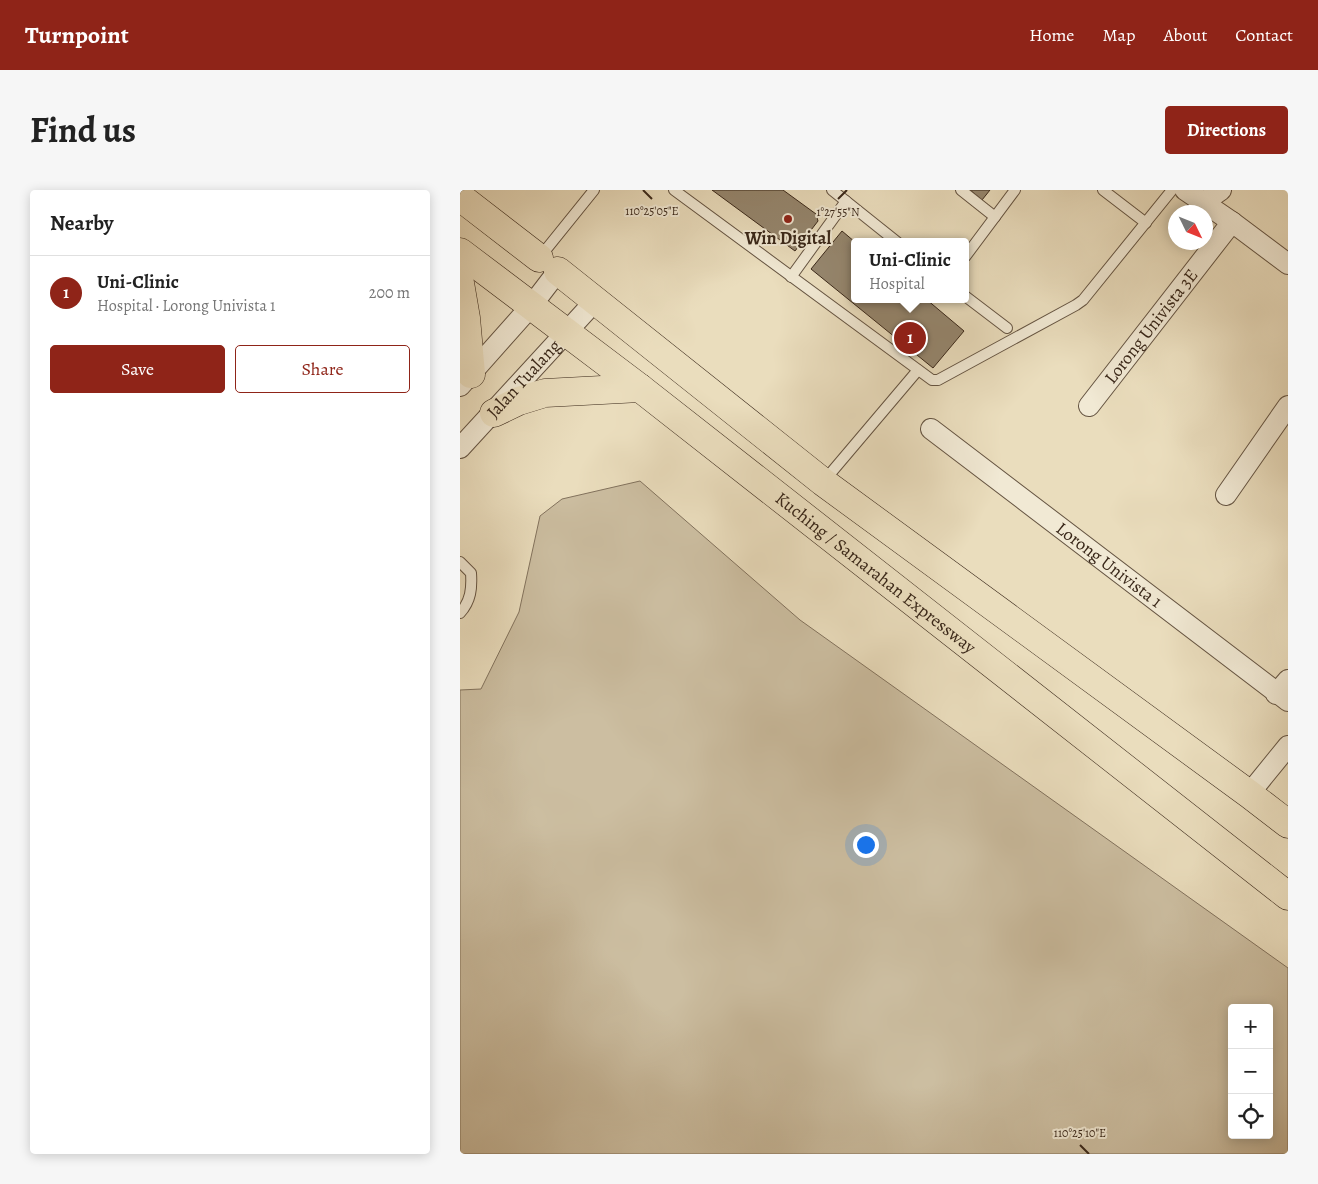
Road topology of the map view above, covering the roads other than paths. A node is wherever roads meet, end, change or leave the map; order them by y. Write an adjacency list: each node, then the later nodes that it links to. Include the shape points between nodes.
1 (594, 190): 20 (lane)
2 (674, 190): 21 (lane)
3 (832, 190): 11 (lane)
4 (961, 190): 13 (lane)
5 (1014, 190): 13 (lane)
6 (1102, 190): 15 (lane)
7 (1172, 190): 15 (lane)
8 (1184, 190): 12 (street)
9 (1221, 190): 12 (street)
10 (460, 197): 20 (highway)
11 (846, 202): 16 (lane); 21 (lane)
12 (1204, 202): 14 (street)
13 (995, 216): 18 (lane)
14 (1232, 222): 19 (street); 31 (street, Lorong Univista 3E)
15 (1146, 223): 28 (lane, via 1076,305 938,380 932,380)
16 (892, 238)
17 (460, 252): 25 (highway, Kuching / Samarahan Expressway)
18 (969, 252)
19 (1288, 264)
20 (548, 265): 24 (highway); 25 (street)
21 (791, 277): 28 (lane)
22 (460, 283): 29 (highway, via 466,318)
23 (969, 299): 26 (lane)
24 (594, 301): 27 (street, Jalan Tualang); 36 (highway)
25 (532, 306): 27 (highway, Kuching / Samarahan Expressway); 29 (street)
26 (1006, 328)
27 (567, 333): 30 (highway, Kuching / Samarahan Expressway); 33 (street, Jalan Tualang)
28 (918, 370): 36 (lane)
29 (465, 380)
30 (640, 388): 33 (highway, via 545,393); 44 (highway, Kuching / Samarahan Expressway)
31 (1089, 406)
32 (1288, 406): 37 (street)
33 (494, 413): 35 (street, Jalan Tualang)
34 (931, 429): 40 (street, Lorong Univista 1)
35 (460, 448)
36 (823, 482): 42 (highway)
37 (1226, 495)
38 (460, 562): 39 (lane, via 471,573 472,588)
39 (460, 613)
40 (1284, 692)
41 (1288, 746): 42 (street)
42 (1249, 794): 43 (highway)
43 (1288, 824)
44 (1288, 896)

